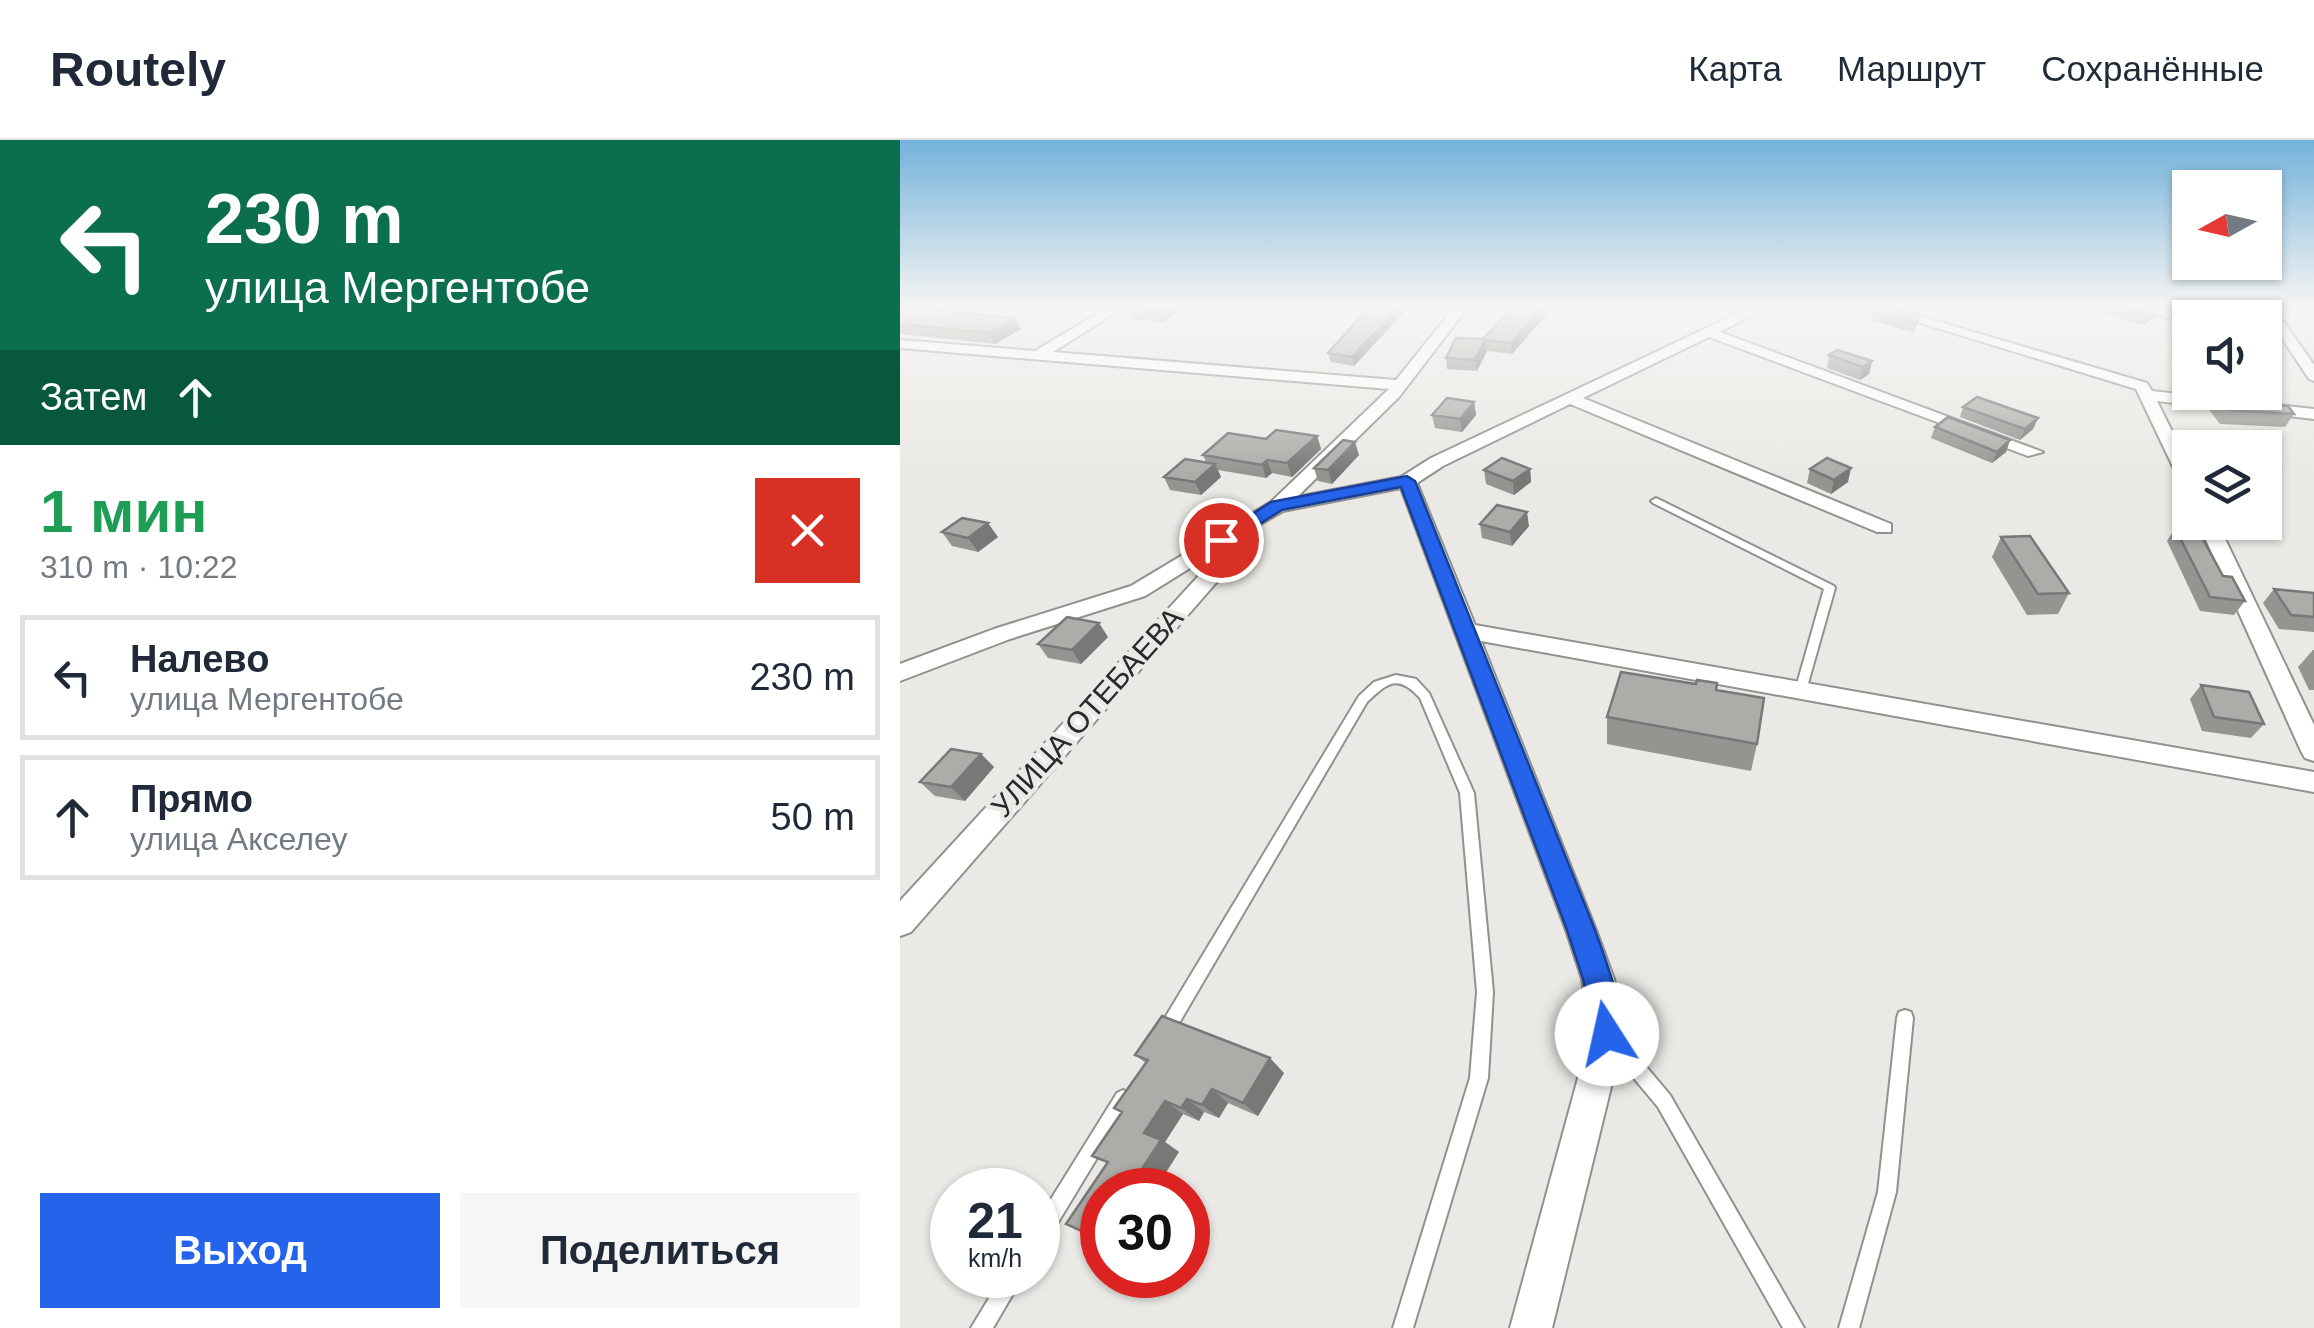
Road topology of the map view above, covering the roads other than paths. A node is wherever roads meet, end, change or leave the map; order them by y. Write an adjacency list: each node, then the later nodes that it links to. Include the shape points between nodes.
1 (1129, 363): 6 (street)
2 (1417, 363): 6 (street)
3 (1642, 363): 8 (street)
4 (1793, 363): 11 (street)
5 (2066, 363): 7 (street, via 2142,386)
6 (1400, 385): 14 (street)
7 (2147, 395): 9 (street); 10 (street)
8 (1569, 398): 12 (street); 15 (street)
9 (2314, 414)
10 (2172, 448)
11 (2034, 452)
12 (1407, 481): 14 (street); 17 (street)
13 (1656, 502): 19 (lane, via 1830,588)
14 (1277, 506): 18 (street, via 1138,591); 22 (street, УЛИЦА ОТЕБАЕВА)
15 (1884, 528)
16 (2215, 540): 20 (street)
17 (1466, 631): 19 (street); 24 (street, via 1581,930)
18 (900, 673)
19 (1801, 691): 21 (street)
20 (2314, 751)
21 (2314, 782)
22 (900, 922)
23 (1905, 1018): 33 (lane, via 1887,1192)
24 (1607, 1034): 31 (street); 32 (lane, via 1664,1102)
25 (1157, 1045): 30 (lane, via 1363,699 1378,684 1412,682 1467,793 1486,992 1478,1078)
26 (1136, 1078): 27 (lane)
27 (1060, 1201)
28 (1000, 1298): 29 (lane)
29 (981, 1328)
30 (1403, 1328)
31 (1531, 1328)
32 (1794, 1328)
33 (1849, 1328)

